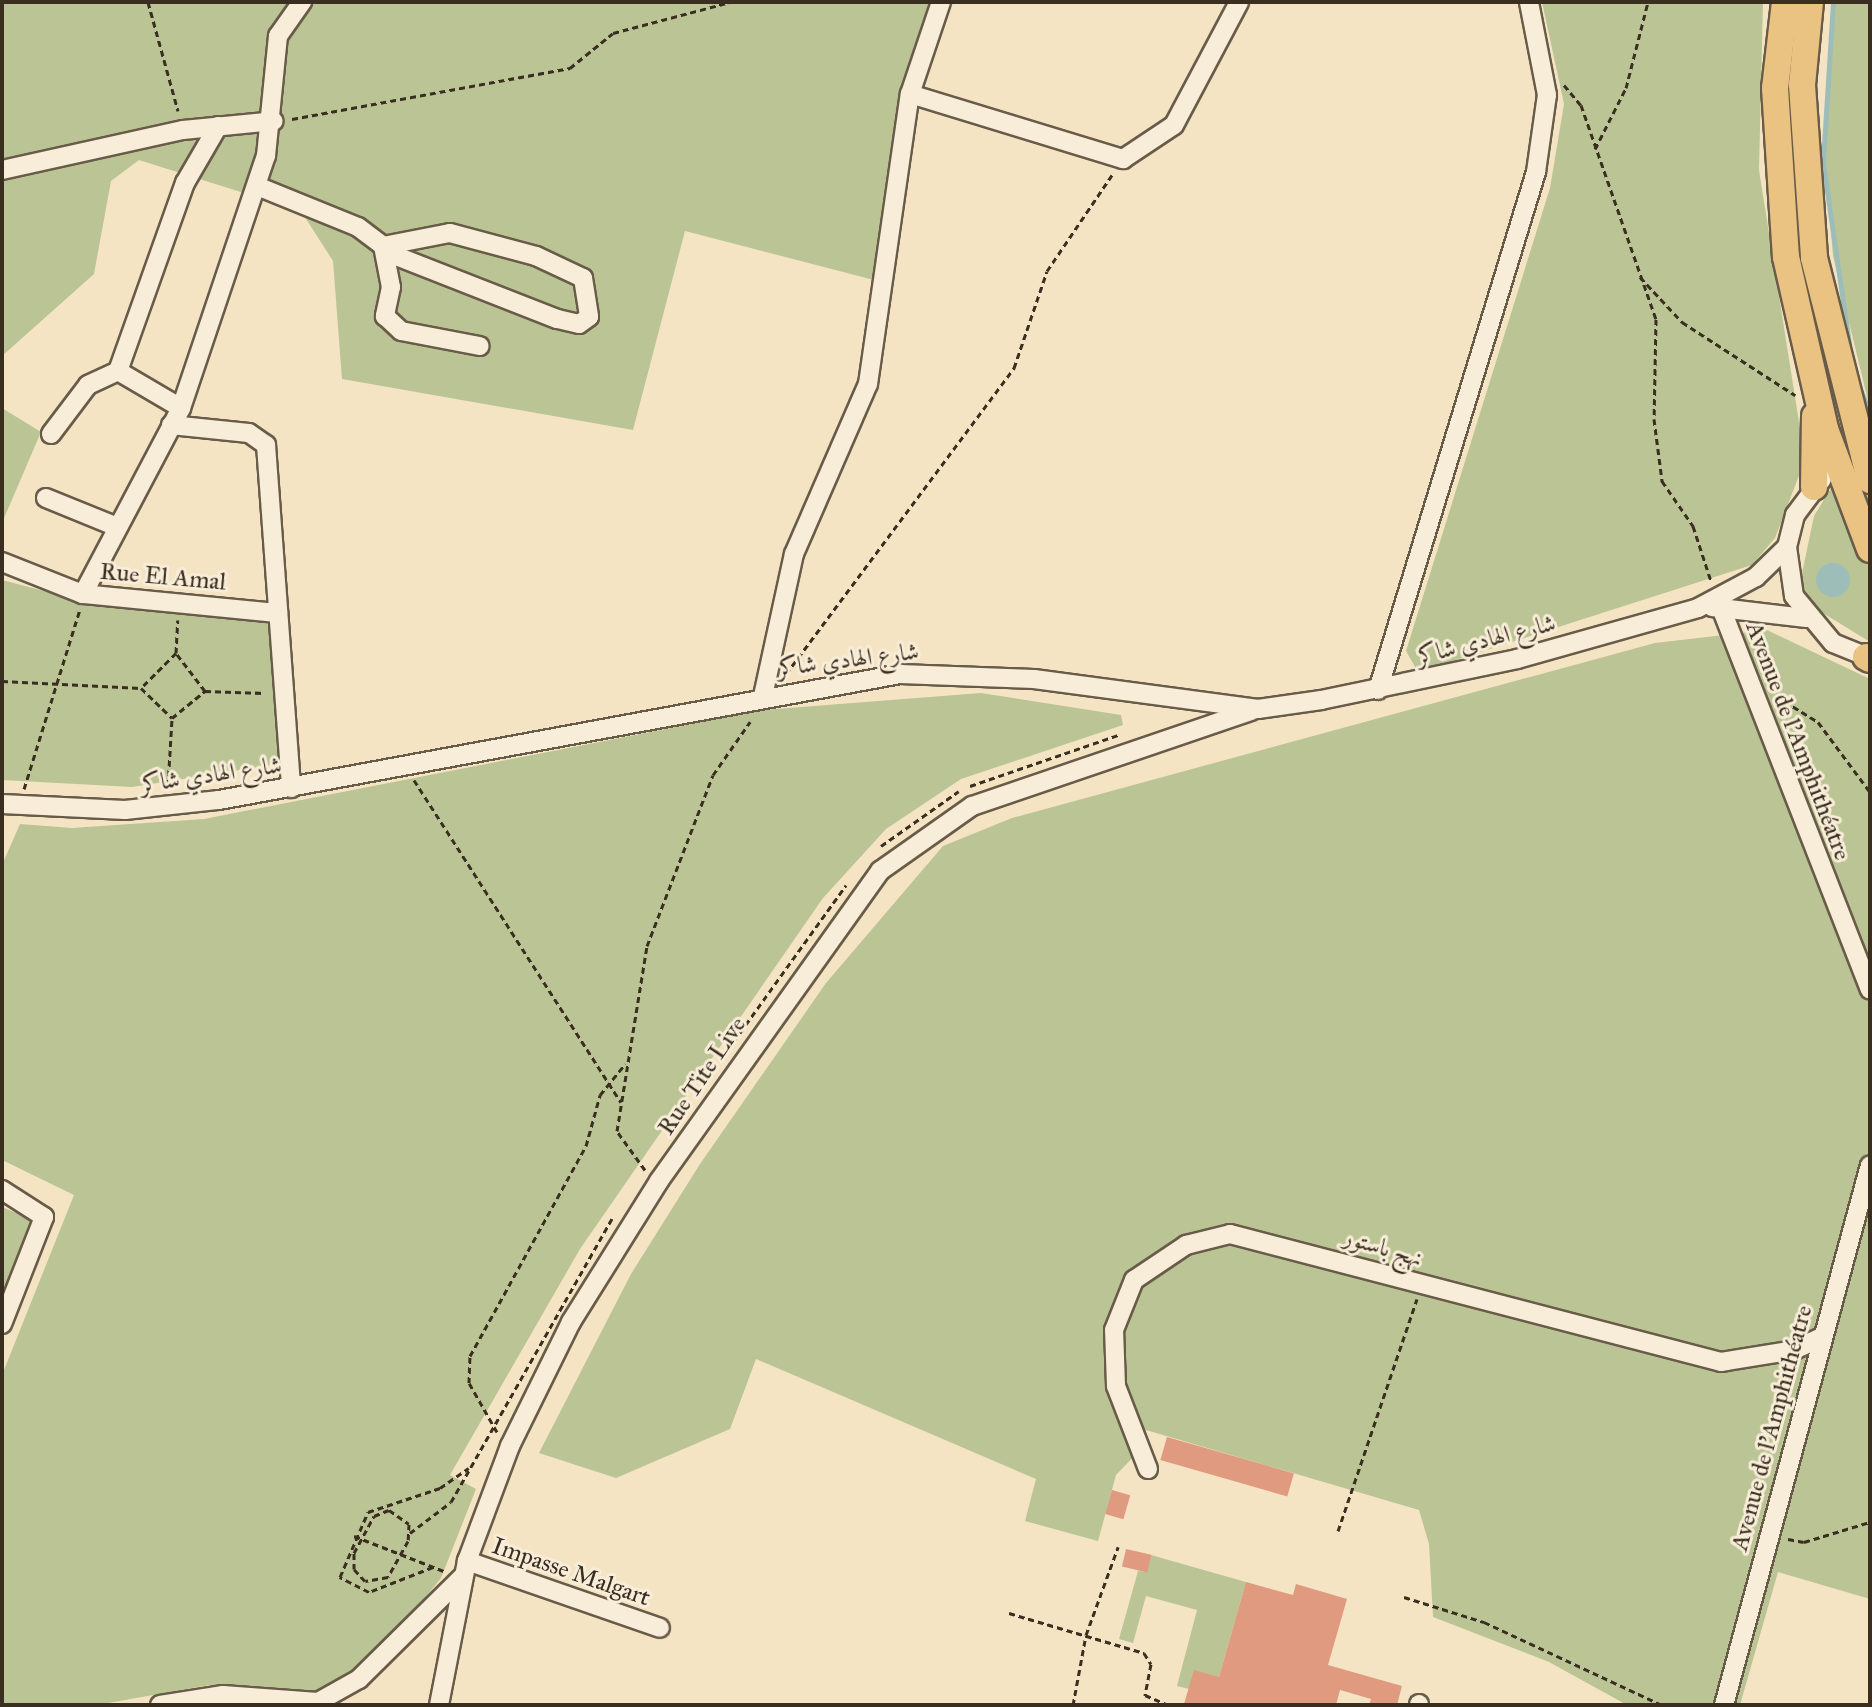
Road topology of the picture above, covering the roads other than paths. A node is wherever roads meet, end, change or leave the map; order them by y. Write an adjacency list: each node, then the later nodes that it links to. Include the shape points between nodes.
1 (302, 2): 8 (street, via 274,49)
2 (941, 2): 7 (street)
3 (1239, 2): 7 (street, via 1174,125 1123,159)
4 (1529, 2): 32 (street, via 1546,64 1536,172)
5 (1785, 2): 15 (highway, via 1775,88 1778,172 1786,257)
6 (1810, 2): 19 (highway, via 1802,85 1814,258)
7 (910, 94): 33 (street, via 868,384 794,554)
8 (274, 121): 9 (street); 11 (street)
9 (218, 126): 10 (street); 14 (street, via 185,183)
10 (2, 170)
11 (257, 186): 12 (street, via 358,227); 16 (street)
12 (384, 249): 12 (street, via 517,306 579,324 589,317 583,278 536,256 450,233); 13 (street, via 390,323 442,342)
13 (480, 346)
14 (118, 371): 16 (street); 18 (street, via 88,385)
15 (1815, 392): 19 (highway); 21 (highway)
16 (181, 408): 17 (street)
17 (171, 425): 23 (street); 29 (street, via 249,433 266,445)
18 (51, 434)
19 (1859, 454): 20 (highway); 21 (street); 25 (highway)
20 (1870, 480)
21 (1814, 487): 24 (street)
22 (46, 498): 23 (street)
23 (115, 526): 27 (street)
24 (1787, 547): 28 (street); 30 (street, via 1791,584)
25 (1870, 549)
26 (2, 562): 27 (street, Rue El Amal)
27 (83, 594): 29 (street, Rue El Amal)
28 (1719, 603): 30 (street); 32 (street, شارع الهادي شاكر); 37 (street, Avenue de l'Amphithéatre)
29 (278, 613): 35 (street)
30 (1806, 618): 31 (street, via 1833,643)
31 (1869, 658)
32 (1378, 690): 34 (street, شارع الهادي شاكر)
33 (766, 696): 34 (street, شارع الهادي شاكر, via 932,673); 35 (street, شارع الهادي شاكر)
34 (1258, 709): 43 (street, Rue Tite Live, via 1005,791 908,845 805,968 659,1181 571,1322 510,1446)
35 (291, 788): 36 (street, شارع الهادي شاكر, via 167,807)
36 (11, 805)
37 (1870, 989)
38 (1870, 1165): 41 (street, Avenue de l'Amphithéatre)
39 (2, 1190): 40 (street, via 44,1217)
40 (2, 1324)
41 (1820, 1338): 42 (street, نهج باستور, via 1766,1357 1721,1362 1230,1234 1160,1258 1134,1280 1111,1358); 48 (street, Avenue de l'Amphithéatre)
42 (1148, 1469)
43 (465, 1568): 44 (street, Impasse Malgart); 45 (street, via 338,1693 299,1703); 47 (street, Rue Tite Live)
44 (660, 1628)
45 (203, 1700): 46 (street)
46 (160, 1705)
47 (439, 1705)
48 (1724, 1705)

